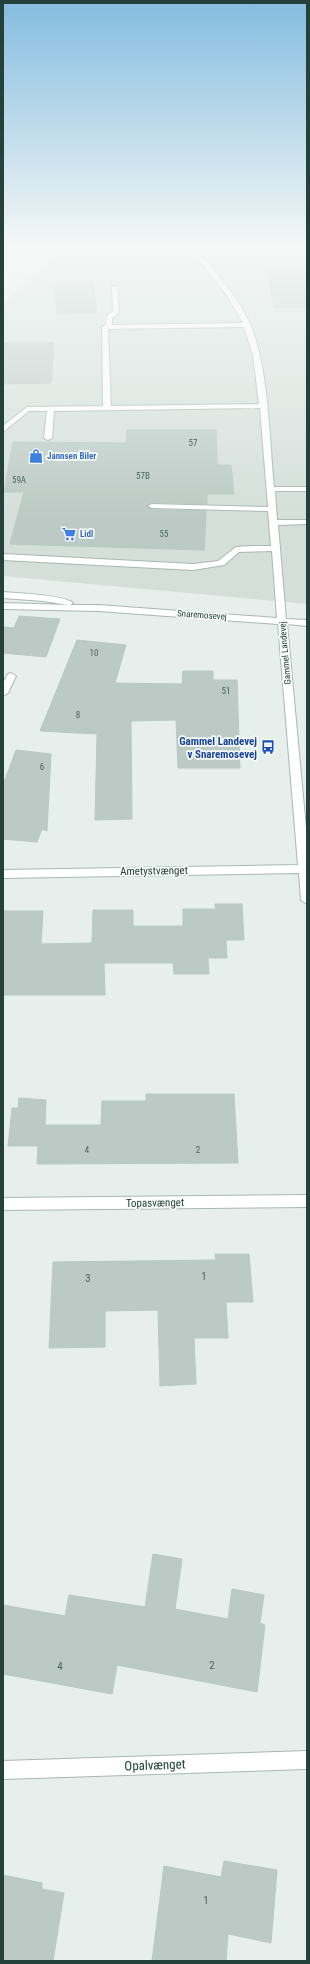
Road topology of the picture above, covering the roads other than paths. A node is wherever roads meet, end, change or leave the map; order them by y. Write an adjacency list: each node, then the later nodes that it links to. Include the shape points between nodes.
1 (106, 338): 5 (street)
2 (252, 338): 3 (street, Gammel Landevej, via 256,348)
3 (263, 406): 5 (street); 8 (street, Gammel Landevej)
4 (51, 408): 5 (street); 6 (street, via 27,409); 7 (street)
5 (107, 408)
6 (3, 430)
7 (48, 438)
8 (271, 489): 9 (street); 11 (street, Gammel Landevej)
9 (307, 489)
10 (152, 506): 11 (street)
11 (272, 509): 13 (street, Gammel Landevej)
12 (307, 522): 13 (street)
13 (274, 523): 14 (street, Gammel Landevej)
14 (276, 549): 15 (street, via 236,550 221,562 193,567 106,564); 19 (street, Gammel Landevej)
15 (3, 556)
16 (3, 595): 18 (street, Snaremosevej, via 43,598)
17 (3, 606): 18 (street, Snaremosevej)
18 (98, 608): 19 (street, Snaremosevej)
19 (282, 621): 20 (street, Snaremosevej); 23 (street, Gammel Landevej)
20 (307, 623)
21 (10, 676): 22 (street)
22 (3, 693)
23 (306, 869): 24 (street, Ametystvænget); 25 (street, Gammel Landevej)
24 (3, 874)
25 (307, 900)
26 (307, 1202): 27 (street, Topasvænget)
27 (3, 1204)
28 (307, 1760): 29 (street, Opalvænget)
29 (3, 1770)

